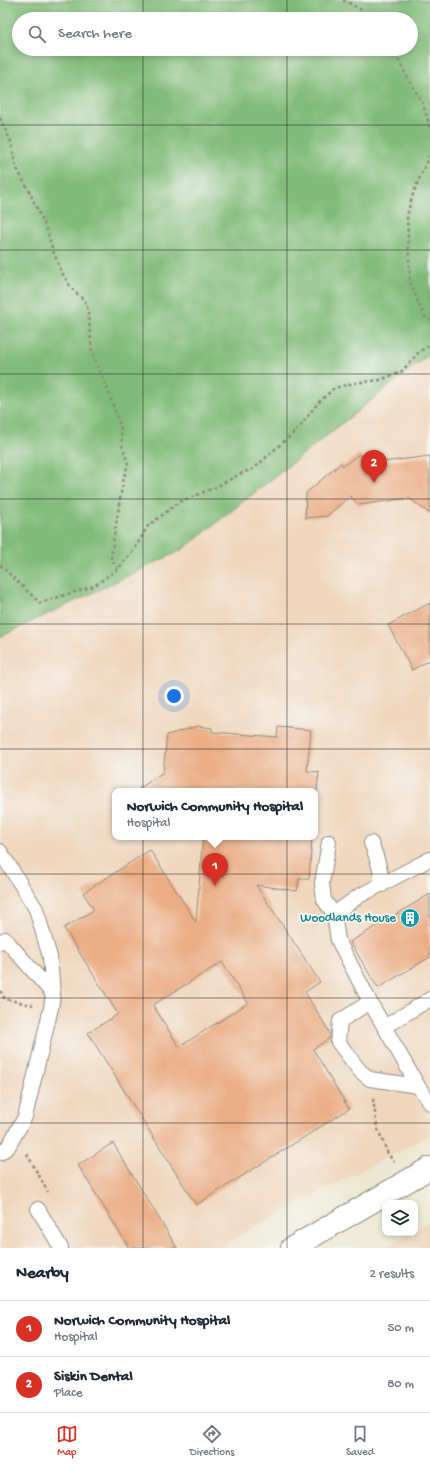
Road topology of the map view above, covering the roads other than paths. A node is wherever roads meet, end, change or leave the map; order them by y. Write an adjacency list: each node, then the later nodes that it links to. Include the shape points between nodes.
1 (329, 842): 6 (lane, via 322,883 324,900)
2 (371, 843): 5 (lane, via 378,858)
3 (0, 851): 8 (lane, via 36,909 50,957)
4 (430, 859): 5 (lane)
5 (382, 885): 6 (lane, via 359,896)
6 (334, 914): 10 (lane, via 338,940)
7 (0, 942): 8 (lane, via 5,939)
8 (53, 994): 14 (lane, via 25,1117 8,1147)
9 (430, 999): 11 (lane)
10 (370, 1002): 11 (lane); 12 (lane, via 340,1021 338,1042 360,1071 370,1079)
11 (384, 1027): 12 (lane)
12 (418, 1086): 13 (lane)
13 (430, 1103)
14 (0, 1153)
15 (430, 1168): 18 (street)
16 (38, 1209): 17 (lane)
17 (61, 1248)
18 (292, 1248)

